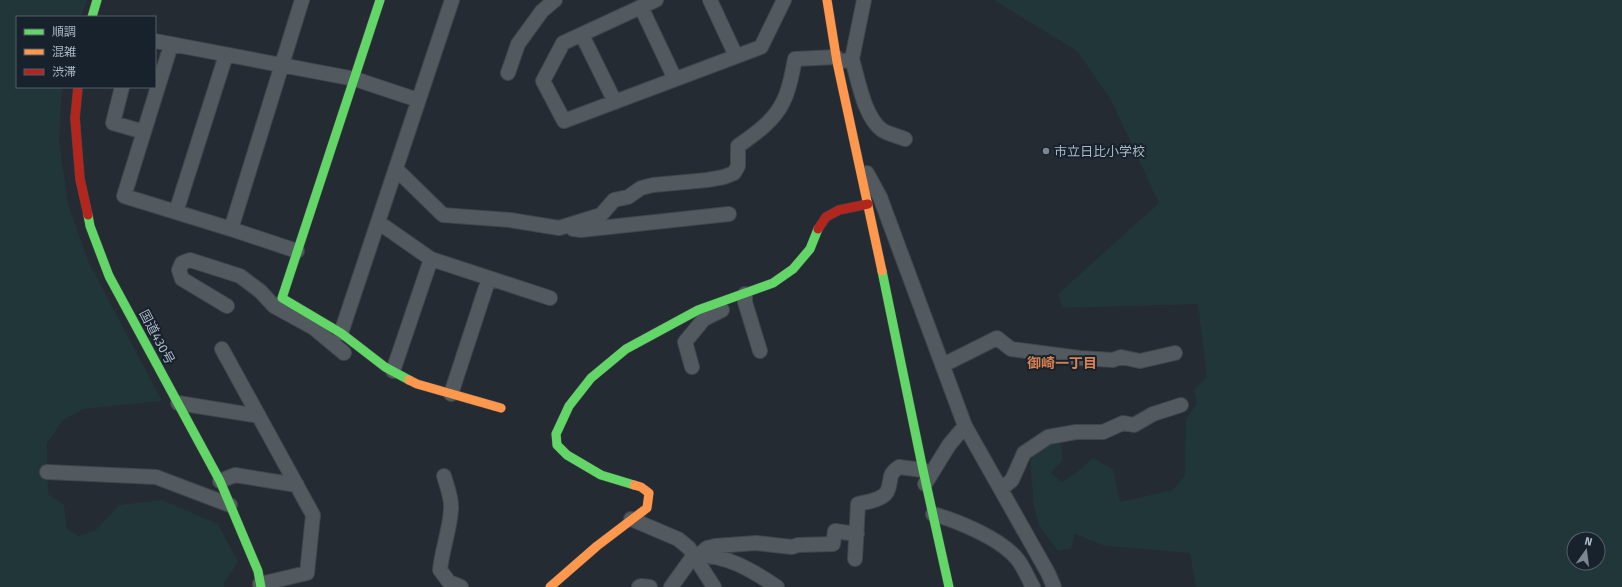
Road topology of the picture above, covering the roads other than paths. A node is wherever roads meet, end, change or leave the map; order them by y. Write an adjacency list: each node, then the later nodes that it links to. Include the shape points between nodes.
1 (97, 0): 12 (main road)
2 (302, 0): 20 (street)
3 (380, 0): 22 (main road)
4 (452, 0): 26 (street)
5 (555, 0): 21 (street, via 542,12 518,44)
6 (656, 0): 11 (street)
7 (710, 0): 17 (street)
8 (784, 0): 17 (street, via 761,47)
9 (827, 0): 18 (main road)
10 (864, 0): 19 (street)
11 (641, 7): 13 (street); 23 (street)
12 (92, 16)
13 (582, 34): 27 (street); 27 (street, via 563,43 543,81 564,121)
14 (156, 41): 15 (street)
15 (171, 45): 16 (street); 28 (street)
16 (226, 55): 20 (street); 33 (street)
17 (736, 56): 23 (street)
18 (837, 59): 19 (street); 30 (main road); 36 (street, via 795,59 784,101 757,133 738,146 738,166 734,173 707,180 641,188 628,197 614,200 601,216)
19 (852, 59): 29 (street, via 874,122 883,130)
20 (282, 65): 22 (street); 37 (street)
21 (508, 72)
22 (355, 78): 26 (street); 38 (main road)
23 (675, 79): 27 (street)
24 (78, 88): 54 (main road, 国道430号, via 75,118 80,179 90,226 109,276)
25 (122, 88): 28 (street, via 113,123)
26 (418, 100): 31 (street)
27 (615, 102)
28 (144, 132): 33 (street, via 124,196)
29 (905, 138)
30 (859, 159): 32 (main road); 50 (street, via 880,197)
31 (396, 169): 35 (street); 36 (street, via 443,215 510,220)
32 (868, 204): 42 (main road, via 839,210 826,217 810,249 793,269); 61 (main road)
33 (176, 212): 37 (street)
34 (729, 214): 36 (street, via 581,230)
35 (378, 222): 39 (street); 45 (street)
36 (559, 228)
37 (231, 229): 38 (street)
38 (297, 251): 43 (main road)
39 (431, 259): 40 (street); 52 (street)
40 (490, 278): 41 (street); 53 (street)
41 (550, 298)
42 (745, 298): 47 (street); 51 (street, via 704,319 685,342); 67 (main road, via 698,310 626,349 591,378 569,406 556,434 558,445 567,455 601,475 641,487 648,493 647,508)
43 (278, 302): 44 (street, via 240,276 190,260 182,262 179,270 182,279); 45 (main road); 48 (street)
44 (227, 306)
45 (341, 333): 52 (main road)
46 (222, 349): 57 (street)
47 (760, 351)
48 (344, 353)
49 (1174, 353): 50 (street, via 1140,361 1122,357 1113,360 1080,358 1011,349 997,338)
50 (943, 364): 58 (street)
51 (692, 367)
52 (393, 371): 53 (main road, via 417,384)
53 (451, 394): 56 (main road)
54 (178, 404): 57 (street); 62 (main road, 国道430号)
55 (1181, 405): 64 (street, via 1153,414 1134,425 1123,423 1103,432 1076,432 1048,437 1024,453 1012,480)
56 (501, 408)
57 (259, 416): 63 (street)
58 (965, 426): 61 (street); 64 (street)
59 (47, 472): 65 (street, via 156,477)
60 (444, 476): 72 (street, via 450,494 451,508 440,570 449,582)
61 (924, 477): 66 (main road); 68 (street, via 899,467 892,472 887,492 877,499 858,504)
62 (220, 481): 63 (street, via 235,475); 65 (main road, 国道430号)
63 (297, 485): 71 (street, via 313,515 307,573)
64 (1001, 489): 81 (street)
65 (230, 505): 71 (main road, 国道430号, via 258,571)
66 (933, 514): 79 (main road); 80 (street, via 954,520 1000,543 1018,560)
67 (630, 519): 69 (street, via 678,539); 73 (main road, via 586,553)
68 (857, 534): 69 (street, via 835,532 834,544 792,547 756,543 715,546); 70 (street)
69 (697, 555): 76 (street); 77 (street); 78 (street, via 707,555 736,563)
70 (855, 559)
71 (261, 586)
72 (461, 587)
73 (550, 587)
74 (639, 587): 75 (street)
75 (650, 587)
76 (671, 587)
77 (714, 587)
78 (777, 587)
79 (949, 587)
80 (1033, 587)
81 (1054, 587)

